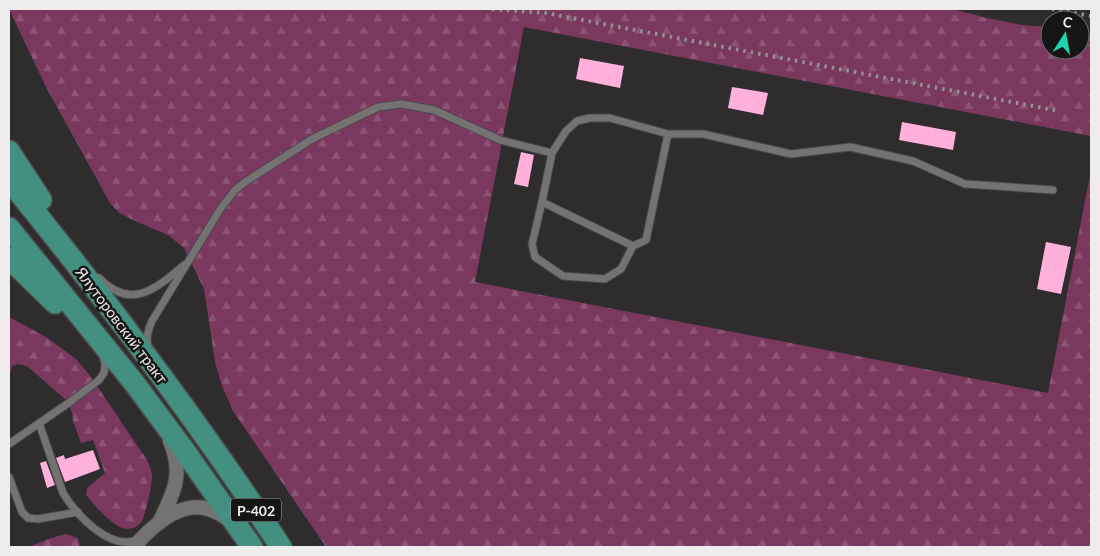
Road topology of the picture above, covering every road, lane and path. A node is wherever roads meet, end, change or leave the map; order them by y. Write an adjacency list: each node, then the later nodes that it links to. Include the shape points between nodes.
1 (668, 134): 3 (lane, via 610,118 590,118 577,121 566,130); 5 (lane, via 703,134 791,154 850,147 913,161 965,184); 9 (lane, via 646,240)
2 (9, 151): 12 (main road)
3 (552, 152): 6 (lane); 11 (lane, via 500,140 434,110 402,104 378,107 312,139 245,182 227,200)
4 (9, 180): 7 (main road, Ялуторовский тракт)
5 (1053, 190)
6 (542, 202): 9 (lane); 9 (lane, via 532,244 535,257 564,276 605,280 621,269)
7 (28, 203): 12 (main road); 13 (main road, Ялуторовский тракт)
8 (9, 228): 14 (main road, Ялуторовский тракт)
9 (633, 246)
10 (9, 258): 14 (main road, via 54,302)
11 (190, 260): 12 (lane, via 161,284 136,295 112,290); 18 (lane, via 152,320 147,341 151,352 200,419)
12 (87, 266): 13 (main road)
13 (114, 314): 18 (main road, Ялуторовский тракт)
14 (94, 333): 15 (main road, Ялуторовский тракт); 16 (lane, via 105,364 102,377)
15 (161, 419): 21 (street, via 176,458 177,471 170,501); 22 (main road, Ялуторовский тракт / Р-402)
16 (39, 424): 17 (lane); 20 (lane, via 63,493)
17 (9, 444)
18 (232, 473): 25 (main road, Р-402)
19 (9, 477): 20 (lane, via 22,512 28,518)
20 (78, 512): 23 (lane, via 108,537)
21 (159, 523): 22 (street, via 194,507 216,512); 23 (street)
22 (237, 525): 24 (main road, Р-402)
23 (138, 543)
24 (252, 547)
25 (281, 547)

